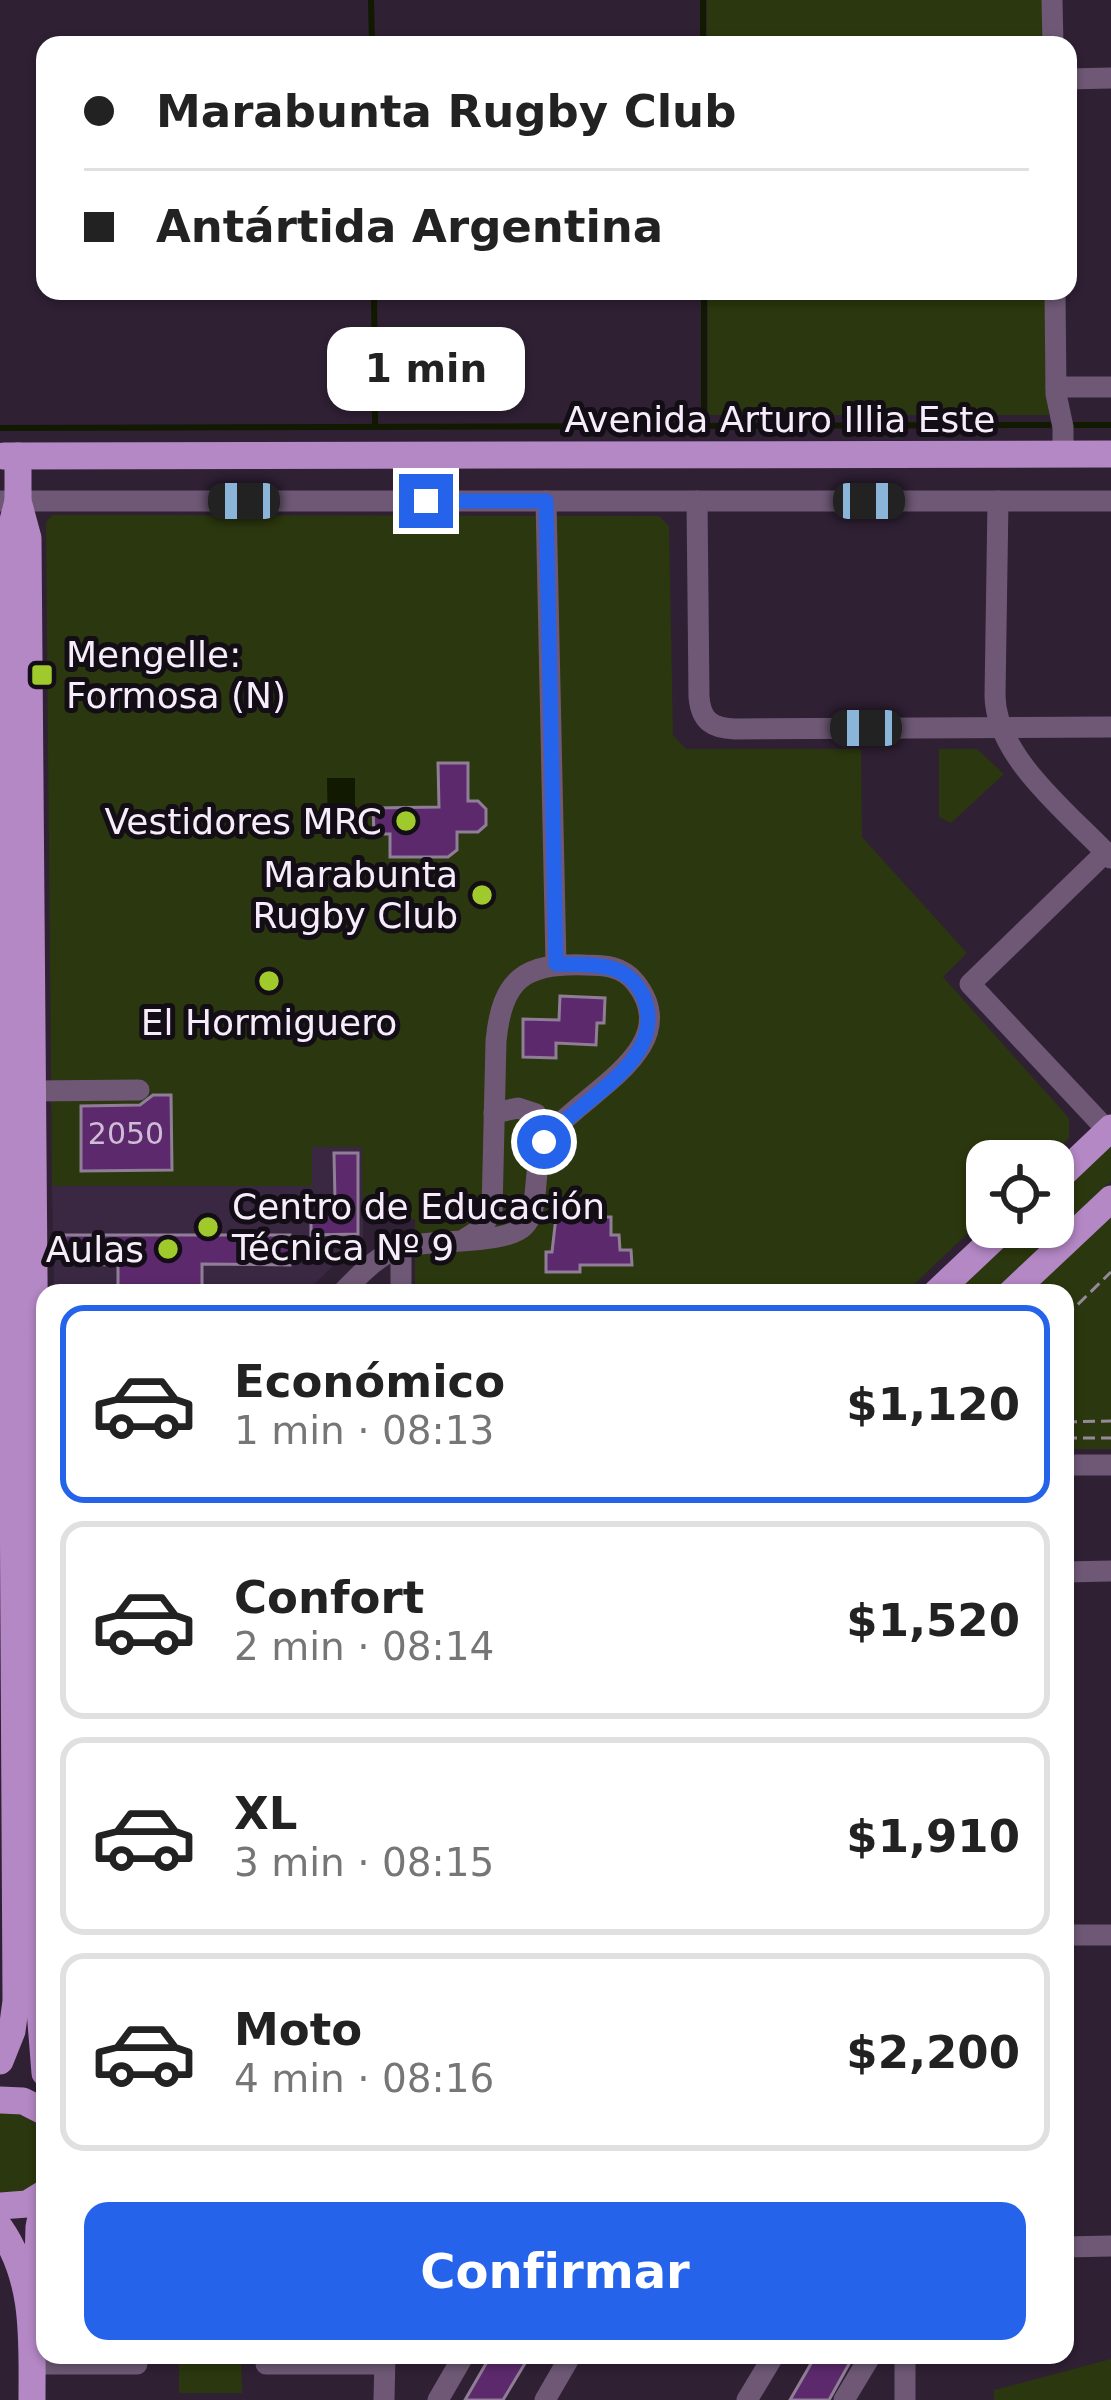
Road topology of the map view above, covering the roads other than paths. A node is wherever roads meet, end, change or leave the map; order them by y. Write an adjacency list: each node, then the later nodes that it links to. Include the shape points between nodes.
1 (1052, 0): 2 (street)
2 (1053, 36)
3 (1111, 78): 4 (street)
4 (1077, 79)
5 (1055, 300): 6 (street)
6 (1056, 387): 7 (street); 8 (street)
7 (1111, 387)
8 (1063, 454): 9 (main road, Avenida Arturo Illia Este); 10 (main road, Avenida Arturo Illia Este)
9 (1111, 454)
10 (9, 456): 11 (main road)
11 (9, 501): 12 (street); 16 (main road)
12 (546, 501): 13 (street); 20 (street)
13 (698, 501): 14 (street); 17 (street, via 699,697 706,721 735,729)
14 (998, 501): 15 (street); 17 (street)
15 (1111, 501)
16 (13, 674): 21 (main road)
17 (998, 728): 18 (street); 19 (street)
18 (1111, 728)
19 (1108, 855): 24 (street, via 970,984)
20 (556, 964): 23 (street, via 524,974 504,1000); 25 (street, via 627,974 643,995 648,1032 628,1065)
21 (19, 1072): 22 (street); 39 (main road)
22 (139, 1090)
23 (494, 1113): 25 (street, via 536,1114); 28 (street, via 493,1211)
24 (1109, 1130): 26 (main road)
25 (539, 1152): 28 (street, via 524,1227)
26 (1074, 1163)
27 (1111, 1199): 36 (main road)
28 (465, 1239): 29 (street)
29 (400, 1248): 31 (street); 34 (street)
30 (984, 1248): 35 (main road)
31 (366, 1269): 32 (street); 33 (street)
32 (351, 1284)
33 (366, 1284)
34 (401, 1284)
35 (946, 1284)
36 (1021, 1284)
37 (1074, 1465): 38 (street)
38 (1111, 1465)
39 (24, 1478): 42 (main road)
40 (1111, 1571): 41 (street)
41 (1074, 1572)
42 (17, 1668): 43 (main road)
43 (18, 1853): 46 (main road); 47 (main road, via 15,2011)
44 (1074, 1935): 45 (street)
45 (1111, 1935)
46 (36, 1990)
47 (0, 2061)
48 (36, 2201): 49 (main road)
49 (1, 2225): 53 (main road, via 23,2271)
50 (1111, 2246): 51 (street)
51 (1074, 2247)
52 (36, 2296): 53 (main road)
53 (32, 2323): 54 (main road)
54 (32, 2364): 55 (street); 62 (main road)
55 (137, 2364)
56 (385, 2364): 63 (street)
57 (459, 2364): 64 (street)
58 (567, 2364): 65 (street)
59 (769, 2364): 66 (street)
60 (866, 2364): 67 (street)
61 (905, 2364): 68 (street)
62 (32, 2400)
63 (384, 2400)
64 (437, 2400)
65 (545, 2400)
66 (747, 2400)
67 (844, 2400)
68 (905, 2400)

